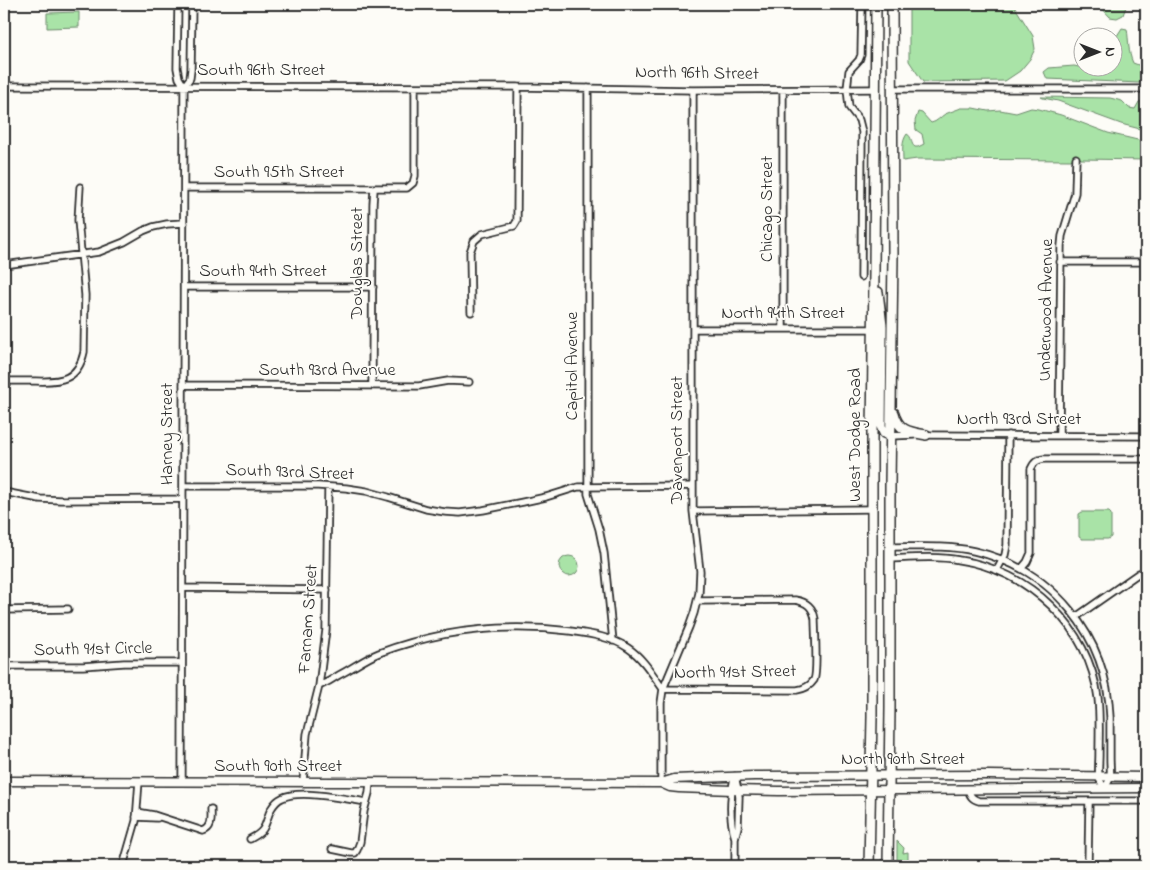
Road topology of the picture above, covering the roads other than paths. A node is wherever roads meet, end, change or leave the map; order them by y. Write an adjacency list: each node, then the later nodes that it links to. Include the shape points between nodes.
1 (178, 4): 7 (street, via 177,68)
2 (192, 4): 7 (street, via 192,70)
3 (862, 4): 11 (street, via 861,55 849,70)
4 (876, 4): 16 (highway, West Dodge Road)
5 (892, 4): 12 (highway, West Dodge Road)
6 (4, 86): 7 (street, South 96th Street)
7 (184, 86): 8 (street, South 96th Street); 19 (street, Harney Street)
8 (415, 87): 9 (street, South 96th Street); 20 (street, Douglas Street, via 414,180 404,189)
9 (518, 87): 10 (street, North 96th Street); 30 (street, via 517,221 514,226 482,234 474,241 470,252)
10 (588, 88): 14 (street, North 96th Street); 46 (street, Capitol Avenue)
11 (847, 89): 15 (street, North 96th Street); 16 (street, North 96th Street); 27 (street, via 849,108 859,120 862,132)
12 (892, 89): 13 (street); 38 (highway, West Dodge Road)
13 (1146, 89)
14 (693, 90): 15 (street, North 96th Street); 32 (street, Davenport Street)
15 (783, 90): 31 (street, Chicago Street)
16 (876, 90): 26 (highway, West Dodge Road)
17 (1076, 158): 23 (street, Underwood Avenue, via 1076,193 1061,239)
18 (80, 187): 22 (street)
19 (184, 188): 20 (street, South 95th Street); 21 (street, Harney Street)
20 (374, 189): 29 (street, Douglas Street)
21 (184, 223): 22 (street, via 153,227 111,248); 28 (street, Harney Street)
22 (81, 255): 25 (street); 34 (street, via 84,352 78,368 70,376 52,382)
23 (1060, 262): 24 (street); 41 (street, Underwood Avenue)
24 (1146, 262)
25 (4, 265)
26 (874, 272): 33 (highway, West Dodge Road); 42 (highway, via 882,326 881,429)
27 (862, 277)
28 (184, 286): 29 (street, South 94th Street); 36 (street, Harney Street)
29 (373, 287): 37 (street, Douglas Street)
30 (471, 312)
31 (783, 328): 32 (street, North 94th Street); 33 (street, North 94th Street)
32 (693, 329): 47 (street, Davenport Street)
33 (873, 329): 51 (highway, West Dodge Road)
34 (4, 381)
35 (469, 382): 37 (street, South 93rd Avenue)
36 (183, 385): 37 (street, South 93rd Avenue); 45 (street, Harney Street)
37 (372, 386)
38 (891, 396): 39 (highway, via 898,424 906,430); 42 (highway, West Dodge Road)
39 (926, 435): 40 (street, North 93rd Street); 42 (street, North 93rd Street)
40 (1008, 435): 41 (street, North 93rd Street); 57 (street, via 1008,541)
41 (1059, 435): 43 (street, North 93rd Street)
42 (891, 436): 53 (highway, West Dodge Road)
43 (1146, 436)
44 (1146, 459): 58 (street, via 1044,459 1036,462 1032,466 1031,553)
45 (183, 486): 48 (street, South 93rd Street); 50 (street, Harney Street)
46 (587, 486): 47 (street); 48 (street, South 93rd Street, via 460,513 436,511 366,491); 67 (street, Capitol Avenue, via 604,553)
47 (693, 486): 52 (street, Davenport Street)
48 (328, 487): 62 (street, Farnam Street)
49 (4, 492): 50 (street, via 61,500)
50 (183, 499): 61 (street, Harney Street)
51 (872, 509): 52 (street); 72 (highway, West Dodge Road)
52 (693, 511): 63 (street, Davenport Street, via 700,570)
53 (890, 547): 54 (street); 55 (highway, West Dodge Road)
54 (961, 549): 56 (street); 57 (street)
55 (890, 559): 56 (street); 73 (highway, West Dodge Road)
56 (959, 560): 59 (street)
57 (1003, 560): 58 (street); 59 (street)
58 (1021, 569): 66 (street, via 1051,590)
59 (997, 570): 75 (street, via 1008,574 1047,602 1068,624 1085,654 1098,699)
60 (1146, 572): 66 (street, via 1139,573)
61 (182, 588): 62 (street); 68 (street, Harney Street)
62 (327, 590): 70 (street, Farnam Street)
63 (698, 601): 71 (street, Davenport Street); 71 (street, North 91st Street, via 798,600 806,603 815,620 814,680 802,689 793,690)
64 (68, 609): 65 (street)
65 (4, 610)
66 (1076, 617): 76 (street, via 1095,650 1107,689)
67 (613, 641): 70 (street, via 558,630 482,629 401,646 368,658); 71 (street, via 637,655)
68 (182, 663): 69 (street, South 91st Circle); 80 (street, Harney Street)
69 (4, 666)
70 (319, 686): 81 (street, Farnam Street, via 307,734)
71 (662, 689): 84 (street, Davenport Street)
72 (871, 775): 73 (main road, North 90th Street); 74 (main road, North 90th Street); 89 (highway, West Dodge Road)
73 (890, 775): 75 (main road, North 90th Street); 90 (highway, West Dodge Road)
74 (735, 776): 84 (main road, North 90th Street, via 674,779); 88 (street)
75 (1099, 777): 76 (main road, North 90th Street); 85 (street)
76 (1110, 777): 77 (main road, North 90th Street); 85 (street)
77 (1146, 777)
78 (4, 781): 79 (main road, South 90th Street)
79 (139, 781): 80 (main road, South 90th Street); 95 (street)
80 (182, 781): 81 (main road, South 90th Street)
81 (303, 782): 82 (main road, South 90th Street)
82 (370, 782): 83 (main road, South 90th Street); 93 (street)
83 (552, 783): 84 (main road, North 90th Street)
84 (661, 783): 88 (main road, North 90th Street, via 678,788)
85 (1105, 788): 86 (main road, North 90th Street); 87 (main road, North 90th Street)
86 (1146, 788)
87 (968, 789): 90 (main road, North 90th Street); 92 (street, via 970,796 979,801)
88 (735, 790): 89 (main road, North 90th Street); 99 (street, via 732,824)
89 (871, 790): 90 (main road, North 90th Street); 100 (highway, West Dodge Road)
90 (889, 790): 101 (highway, West Dodge Road)
91 (1146, 800): 92 (street)
92 (1088, 801): 102 (street)
93 (366, 802): 96 (street, via 330,796 284,797 273,806 262,831); 97 (street, via 358,850 355,853)
94 (211, 809): 95 (street, via 210,825 205,831 161,818)
95 (137, 815): 98 (street)
96 (250, 839)
97 (332, 850)
98 (123, 866)
99 (735, 866)
100 (869, 866)
101 (888, 866)
102 (1088, 866)

